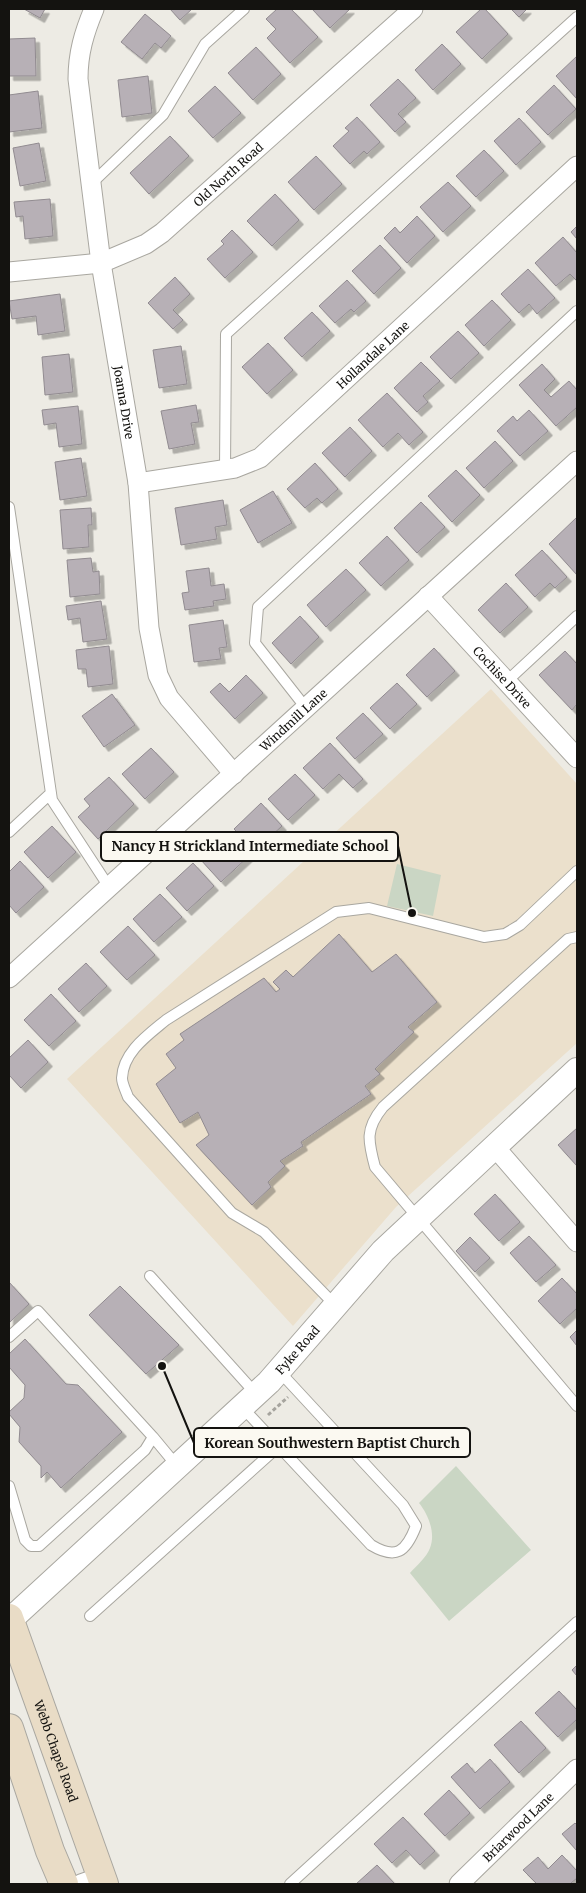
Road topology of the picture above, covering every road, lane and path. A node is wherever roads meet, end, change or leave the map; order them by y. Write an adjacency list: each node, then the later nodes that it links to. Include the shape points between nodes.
1 (94, 9): 6 (street, Joanna Drive, via 84,32 78,64)
2 (244, 9): 6 (lane, via 205,44 163,115)
3 (413, 9): 7 (street, Old North Road, via 162,233)
4 (577, 17): 11 (lane, via 226,334)
5 (577, 166): 11 (street, Hollandale Lane, via 260,458)
6 (90, 185): 7 (street, Joanna Drive)
7 (101, 263): 8 (street, Old North Road); 12 (street, Joanna Drive)
8 (9, 272)
9 (577, 311): 17 (lane, via 258,607 255,643)
10 (577, 460): 14 (street, Windmill Lane)
11 (225, 470): 12 (street, Hollandale Lane)
12 (138, 483): 19 (street, Joanna Drive, via 149,628 158,675 169,698)
13 (9, 507): 20 (lane)
14 (428, 596): 16 (street, Cochise Drive); 17 (street, Windmill Lane)
15 (577, 616): 16 (lane)
16 (507, 681): 18 (street, Cochise Drive)
17 (306, 708): 19 (street, Windmill Lane)
18 (577, 758)
19 (234, 774): 23 (street, Windmill Lane)
20 (51, 793): 21 (lane); 23 (lane, via 52,800)
21 (9, 832)
22 (577, 871): 31 (lane, via 520,924 505,934 484,938 369,908 336,912 166,1020 128,1056 122,1079 128,1097 232,1213 264,1232)
23 (109, 887): 25 (street, Windmill Lane)
24 (577, 937): 28 (lane, via 568,939 383,1107 372,1121 368,1142 375,1167)
25 (9, 978)
26 (577, 1070): 27 (street, Fyke Road)
27 (494, 1146): 28 (street, Fyke Road); 29 (street)
28 (417, 1218): 31 (street, Fyke Road); 36 (lane)
29 (577, 1242)
30 (150, 1276): 35 (lane)
31 (335, 1305): 33 (street, Fyke Road)
32 (9, 1337): 38 (lane, via 38,1311)
33 (279, 1371): 35 (street, Fyke Road); 39 (lane, via 403,1505 416,1526 409,1543 398,1552 384,1552 371,1545)
34 (290, 1396): 37 (path)
35 (249, 1400): 39 (lane); 40 (street, Fyke Road)
36 (577, 1406)
37 (268, 1415)
38 (152, 1437): 40 (lane); 41 (lane, via 145,1450 39,1546 31,1546 25,1540)
39 (279, 1446): 42 (lane)
40 (178, 1466): 43 (street, Fyke Road)
41 (9, 1486)
42 (90, 1616)
43 (9, 1620): 47 (main road, Webb Chapel Road)
44 (577, 1622): 49 (lane)
45 (9, 1728): 48 (main road)
46 (577, 1769): 50 (street, Briarwood Lane)
47 (95, 1882)
48 (64, 1884)
49 (290, 1884)
50 (458, 1884)

